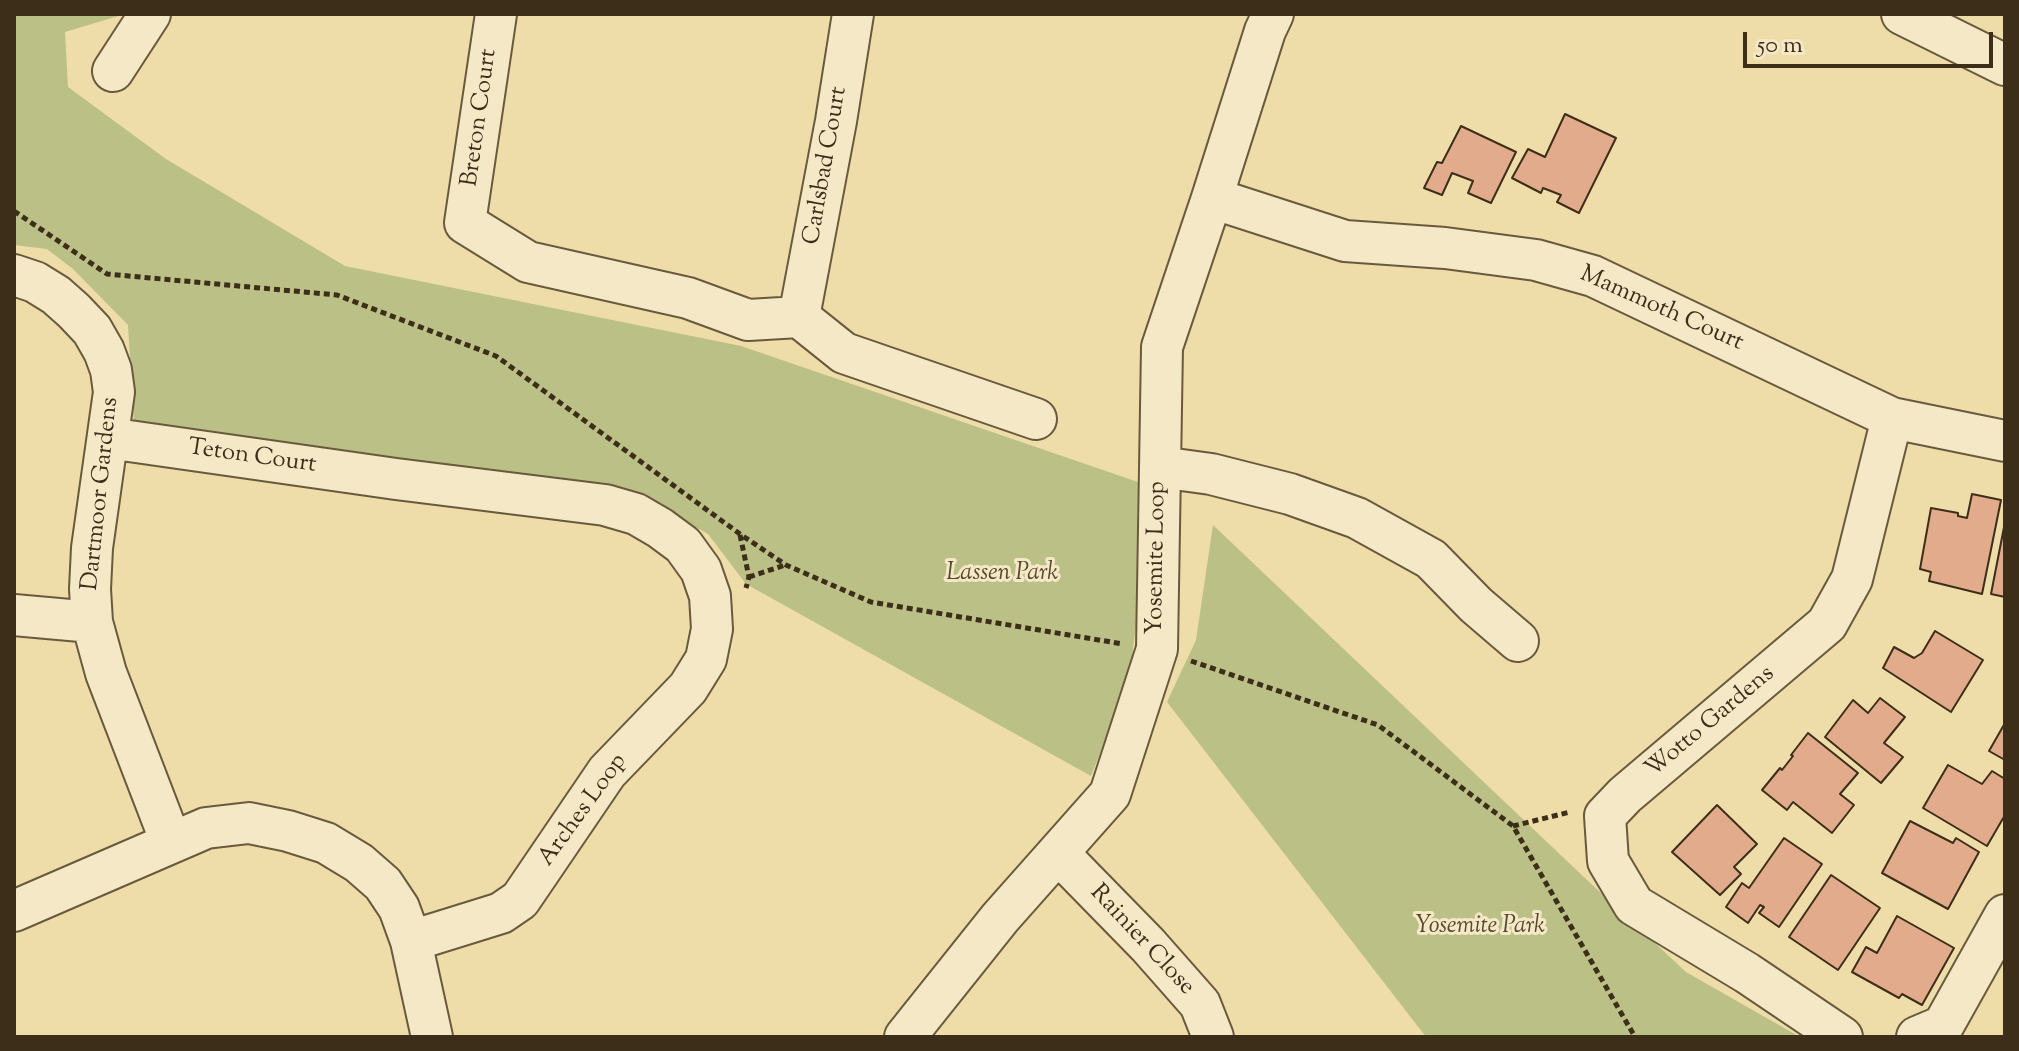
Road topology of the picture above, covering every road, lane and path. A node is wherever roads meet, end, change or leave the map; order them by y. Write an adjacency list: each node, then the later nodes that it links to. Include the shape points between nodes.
1 (150, 14): 7 (street)
2 (496, 14): 11 (street, Breton Court, via 465,223 528,262 688,298 748,320)
3 (853, 14): 11 (street, Carlsbad Court)
4 (1273, 14): 8 (street, Yosemite Loop)
5 (1902, 14): 6 (street)
6 (2005, 65)
7 (113, 71)
8 (1212, 198): 12 (street, Mammoth Court, via 1345,241 1536,260 1593,276); 16 (street, Yosemite Loop, via 1162,347)
9 (14, 211): 18 (path, via 107,274 337,295 496,356)
10 (14, 275): 14 (street, Dartmoor Gardens, via 56,295 92,330 111,370)
11 (799, 317): 13 (street, via 844,353)
12 (1892, 418): 15 (street, Mammoth Court); 33 (street, Wotto Gardens, via 1852,579 1827,624 1605,816 1608,861 1634,905)
13 (1036, 419)
14 (108, 438): 17 (street, Teton Court); 21 (street, Dartmoor Gardens, via 92,548)
15 (2005, 441)
16 (1160, 467): 22 (street, via 1290,494 1357,518 1431,559); 23 (street, Yosemite Loop)
17 (396, 479): 28 (street, Arches Loop, via 605,505 636,514 683,545 726,623 688,688 607,772 520,900 501,913)
18 (786, 565): 19 (path); 23 (path, via 871,602)
19 (749, 577)
20 (14, 615): 21 (street)
21 (92, 622): 24 (street, Dartmoor Gardens, via 106,673)
22 (1518, 641)
23 (1157, 649): 25 (street, Yosemite Loop, via 1110,794); 32 (path, via 1378,725 1513,826)
24 (171, 842): 26 (street); 28 (street, via 206,828 249,823 326,843 383,884)
25 (1058, 853): 30 (street, Yosemite Loop); 31 (street, Rainier Close, via 1200,1004)
26 (14, 911)
27 (2005, 915): 34 (street, via 1943,1026)
28 (411, 941): 29 (street)
29 (432, 1037)
30 (905, 1037)
31 (1213, 1037)
32 (1635, 1037)
33 (1842, 1037)
34 (1917, 1037)

